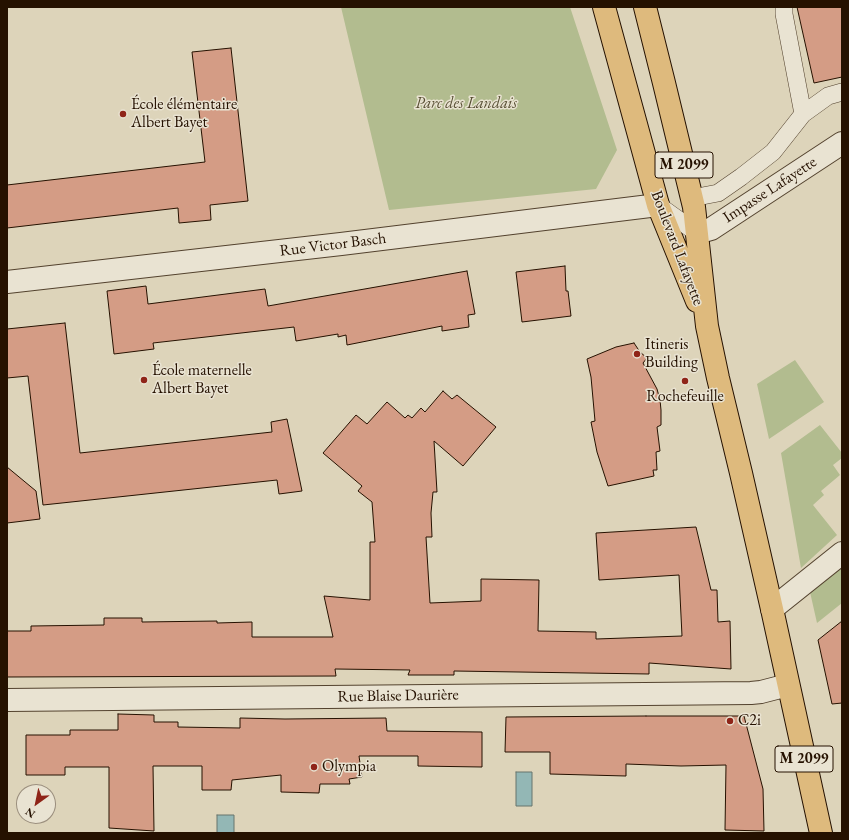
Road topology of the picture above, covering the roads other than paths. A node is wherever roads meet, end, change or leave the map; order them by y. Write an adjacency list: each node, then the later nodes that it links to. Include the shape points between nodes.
1 (604, 7): 8 (main road, Boulevard Lafayette / M 2099)
2 (645, 7): 7 (main road, Boulevard Lafayette / M 2099)
3 (784, 7): 5 (lane)
4 (842, 92): 5 (lane, via 828,96)
5 (803, 114): 7 (lane, via 773,152 741,177 718,192)
6 (842, 143): 9 (street, Impasse Lafayette, via 711,229)
7 (692, 198): 9 (main road, Boulevard Lafayette / M 2099)
8 (658, 205): 9 (lane); 10 (street, Rue Victor Basch); 11 (main road, Boulevard Lafayette / M 2099)
9 (697, 233): 11 (main road, Boulevard Lafayette / M 2099)
10 (7, 282)
11 (707, 326): 13 (main road, Boulevard Lafayette / M 2099)
12 (842, 553): 13 (street)
13 (772, 609): 14 (main road, Boulevard Lafayette / M 2099)
14 (788, 685): 15 (street, Rue Blaise Daurière, via 751,693); 16 (main road, Boulevard Lafayette / M 2099)
15 (7, 700)
16 (821, 833)

